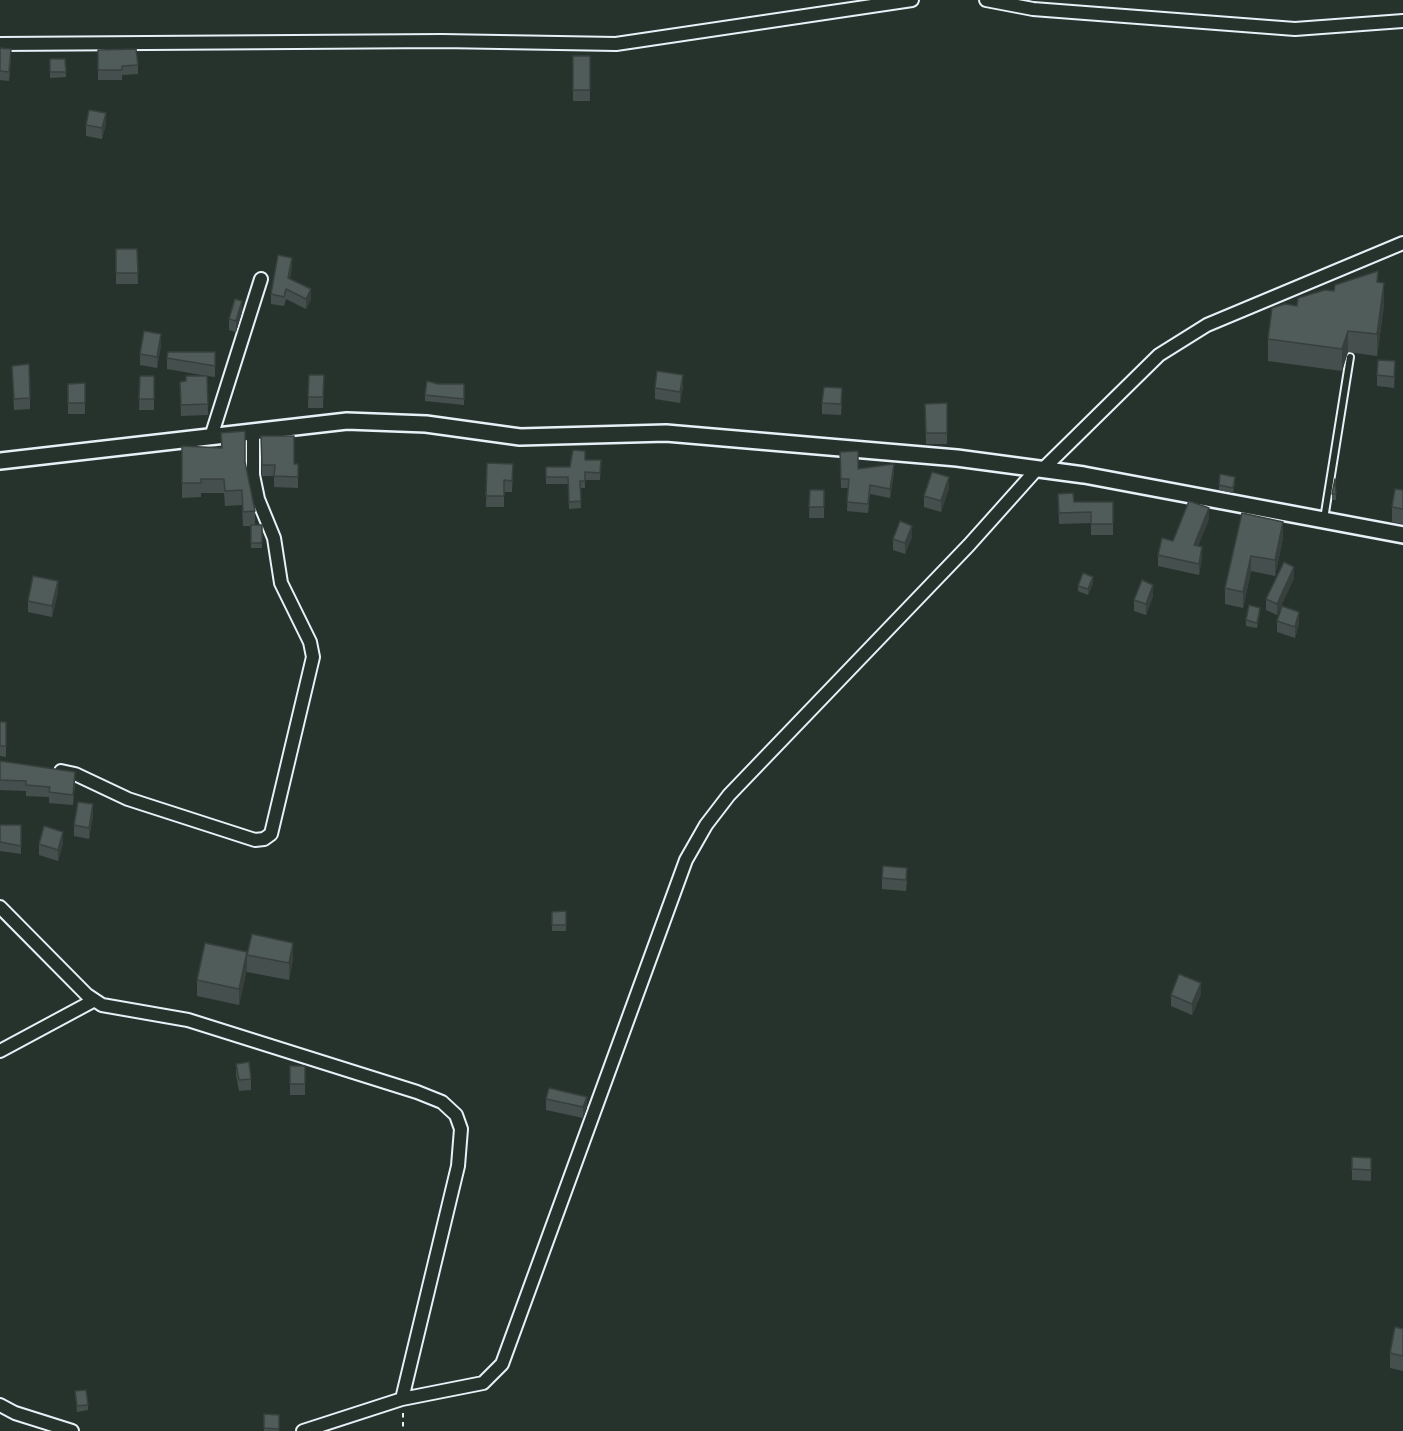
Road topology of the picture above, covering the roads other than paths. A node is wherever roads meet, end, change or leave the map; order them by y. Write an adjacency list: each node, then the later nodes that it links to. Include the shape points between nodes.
1 (912, 0): 4 (street, via 616,44)
2 (986, 0): 3 (street, via 1033,9 1295,29)
3 (1403, 21)
4 (0, 44)
5 (1403, 243): 11 (street, via 1198,331 1159,355)
6 (261, 279): 9 (street)
7 (1350, 357): 12 (lane)
8 (253, 433): 9 (street); 11 (street, via 347,421 456,427 520,437 672,434 957,458); 14 (street, via 256,492 274,538 281,583 310,642 313,657 271,834 255,840 128,799 75,774)
9 (211, 437): 10 (street)
10 (0, 462)
11 (1040, 470): 12 (street, via 1197,494); 18 (street, via 729,795 706,825 686,860 502,1364 483,1383)
12 (1324, 519): 13 (street)
13 (1403, 535)
14 (51, 770)
15 (0, 907): 16 (street)
16 (93, 1001): 17 (street); 18 (street, via 188,1020 363,1075 442,1102 456,1116 461,1129 458,1166)
17 (0, 1051)
18 (402, 1399): 21 (street)
19 (0, 1405): 20 (street)
20 (72, 1431)
21 (303, 1431)

